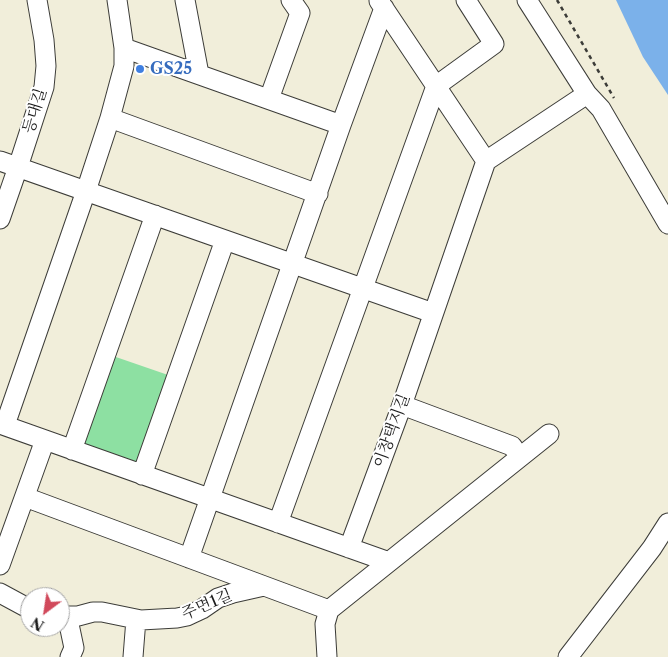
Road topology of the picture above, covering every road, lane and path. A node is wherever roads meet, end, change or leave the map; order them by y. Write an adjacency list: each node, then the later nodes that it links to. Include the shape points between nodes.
1 (37, 0): 17 (street, 등대길, via 46,66 44,87)
2 (117, 0): 8 (street)
3 (185, 0): 9 (street)
4 (291, 0): 12 (street, via 300,13)
5 (466, 0): 10 (street, via 494,44)
6 (527, 0): 11 (street)
7 (381, 4): 10 (street); 14 (street)
8 (124, 48): 9 (street); 13 (street, via 124,66)
9 (199, 74): 12 (street)
10 (436, 86): 16 (street); 25 (street)
11 (587, 94): 16 (street); 22 (street, via 601,109)
12 (269, 99): 14 (street)
13 (110, 118): 18 (street); 19 (street)
14 (341, 125): 19 (street)
15 (0, 161): 17 (street)
16 (486, 161): 26 (street, 이창택지길)
17 (18, 167): 18 (street); 21 (street, 등대길)
18 (86, 191): 20 (street); 28 (street)
19 (318, 194): 24 (street)
20 (156, 215): 23 (street); 31 (street)
21 (0, 218)
22 (668, 224)
23 (225, 240): 24 (street); 33 (street)
24 (293, 263): 25 (street); 35 (street)
25 (362, 288): 26 (street); 36 (street)
26 (433, 313): 27 (street, 이창택지길)
27 (402, 406): 32 (street, via 512,446); 38 (street, 이창택지길)
28 (3, 425): 30 (street)
29 (549, 434): 32 (street)
30 (45, 440): 31 (street); 34 (street)
31 (72, 450): 33 (street)
32 (520, 457): 40 (street)
33 (142, 475): 35 (street)
34 (25, 497): 39 (street); 41 (street)
35 (209, 498): 36 (street); 39 (street)
36 (278, 522): 38 (street)
37 (668, 523): 52 (street)
38 (349, 548): 40 (street)
39 (189, 558): 42 (street)
40 (389, 562): 45 (street)
41 (0, 565)
42 (264, 586): 45 (street); 47 (street, 주면1길, via 218,598 187,616)
43 (0, 593): 44 (street)
44 (20, 604)
45 (329, 610): 51 (street, via 325,624)
46 (70, 616): 47 (street, 주면1길, via 102,612)
47 (136, 619): 50 (street)
48 (70, 629): 49 (street, via 74,648)
49 (70, 657)
50 (133, 657)
51 (327, 657)
52 (568, 657)

